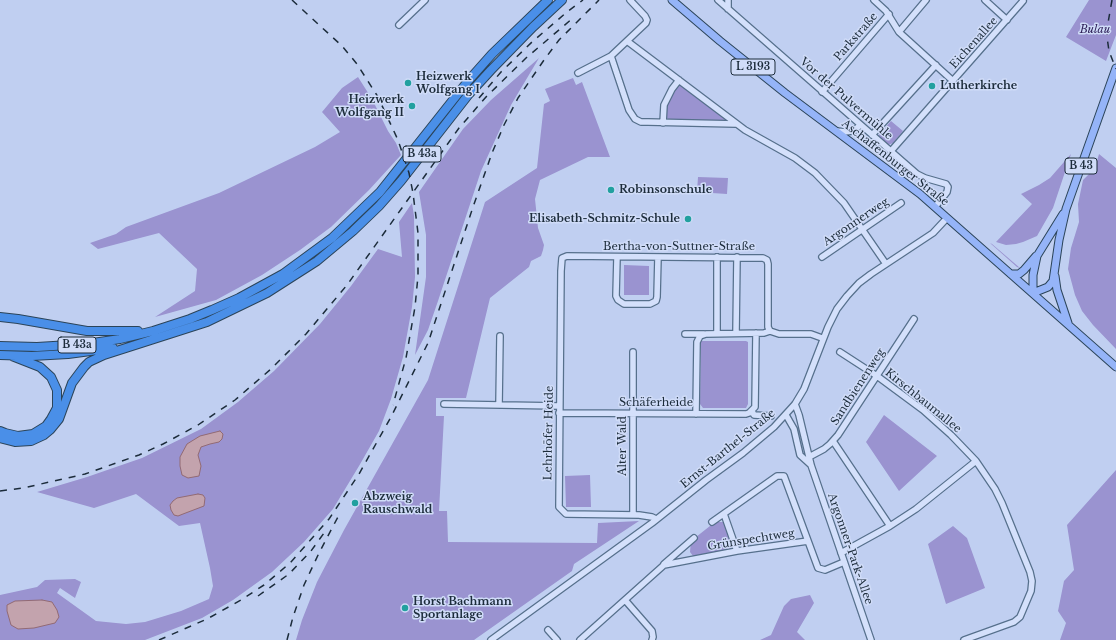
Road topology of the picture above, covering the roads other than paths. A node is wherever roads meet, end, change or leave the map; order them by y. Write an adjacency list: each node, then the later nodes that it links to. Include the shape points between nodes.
1 (425, 0): 15 (street)
2 (548, 0): 50 (highway, B 43a, via 492,54 380,192 332,238 283,274 239,298 190,319)
3 (562, 0): 59 (highway, B 43a, via 491,70 391,192 336,246 287,281 248,303 208,322)
4 (630, 0): 17 (street, via 647,20)
5 (672, 0): 28 (main road, Aschaffenburger Straße / L 3193, via 785,93)
6 (718, 0): 12 (street, Vor der Pulvermühle)
7 (728, 0): 12 (street)
8 (874, 0): 13 (street)
9 (926, 0): 16 (street)
10 (987, 1): 14 (street)
11 (1023, 1): 14 (street, Eichenallee)
12 (728, 9): 24 (street, Vor der Pulvermühle)
13 (889, 14): 16 (street); 24 (street, Parkstraße)
14 (1007, 20): 23 (street, Eichenallee)
15 (399, 25)
16 (899, 32): 19 (street)
17 (628, 41): 18 (street); 22 (street)
18 (611, 56): 21 (street); 25 (street, via 632,116 642,122)
19 (936, 66): 23 (street); 29 (street)
20 (1116, 68): 33 (main road, B 43)
21 (578, 73)
22 (679, 80): 25 (street, via 664,105); 26 (street)
23 (953, 81): 30 (street, Eichenallee)
24 (822, 92): 27 (street, Vor der Pulvermühle)
25 (663, 123): 26 (street)
26 (737, 124): 35 (street, via 816,173 840,199)
27 (860, 125): 28 (street, via 852,131); 29 (street, Vor der Pulvermühle)
28 (836, 130): 32 (main road, Aschaffenburger Straße)
29 (872, 135): 30 (street, Vor der Pulvermühle)
30 (891, 151): 32 (street, Vor der Pulvermühle, via 917,174 947,185 946,193)
31 (901, 203): 35 (street, Argonnerweg)
32 (935, 207): 34 (main road, Aschaffenburger Straße)
33 (1066, 209): 36 (main road, B 43); 44 (main road, B 43)
34 (947, 218): 43 (street, Ernst-Barthel-Straße, via 928,237); 45 (main road, Aschaffenburger Straße)
35 (863, 231): 41 (street, Argonnerweg); 43 (street)
36 (1036, 256): 45 (main road, B 43, via 1019,274); 46 (main road, B 43)
37 (617, 257): 38 (street, Bertha-von-Suttner-Straße); 38 (street, via 616,296 624,304 650,304 656,301); 42 (street, Bertha-von-Suttner-Straße)
38 (658, 257): 39 (street, Bertha-von-Suttner-Straße)
39 (716, 257): 40 (street, Bertha-von-Suttner-Straße); 52 (street)
40 (737, 257): 51 (street, Bertha-von-Suttner-Straße, via 767,260); 53 (street)
41 (822, 257)
42 (562, 258): 70 (street, Lehrhöfer Heide)
43 (886, 264): 58 (street, Ernst-Barthel-Straße, via 859,283 847,296)
44 (1055, 273): 46 (main road, B 43, via 1049,286); 49 (main road, via 1057,290)
45 (1011, 274): 46 (main road, Aschaffenburger Straße)
46 (1033, 294): 49 (main road, Aschaffenburger Straße)
47 (0, 318): 50 (highway, via 87,331)
48 (914, 319): 66 (street, Sandbienenweg)
49 (1069, 325): 65 (main road, Aschaffenburger Straße)
50 (153, 331): 60 (highway, B 43a, via 86,344 44,347)
51 (770, 331): 54 (street); 58 (street, via 779,334 811,334)
52 (717, 333): 53 (street); 56 (street)
53 (736, 333): 54 (street)
54 (756, 333): 71 (street, via 755,407)
55 (685, 334): 56 (street)
56 (706, 334): 74 (street, via 700,336 697,342)
57 (500, 336): 69 (street)
58 (822, 338): 68 (street, Ernst-Barthel-Straße, via 812,372)
59 (143, 342): 64 (highway, B 43a, via 68,354); 78 (highway, via 97,358 84,367 72,383 59,419 44,435 23,442)
60 (0, 346)
61 (633, 352): 73 (street, Alter Wald)
62 (840, 352): 66 (street, Kirschbaumallee)
63 (0, 355): 64 (highway, B 43a)
64 (12, 356): 77 (highway, via 40,367 51,377 57,390 57,408 46,426 33,434 18,436)
65 (1116, 367)
66 (876, 376): 79 (street, Sandbienenweg); 81 (street, Kirschbaumallee, via 932,418)
67 (444, 404): 69 (street)
68 (795, 404): 75 (street, Ernst-Barthel-Straße); 80 (street, Argonner-Park-Allee)
69 (499, 405): 70 (street)
70 (559, 406): 72 (street, Lehrhöfer Heide)
71 (752, 411): 74 (street, Schäferheide, via 746,414); 76 (street, Schäferheide, via 754,415)
72 (559, 413): 73 (street, Schäferheide); 84 (street, Lehrhöfer Heide, via 558,507 566,514)
73 (633, 413): 74 (street, Schäferheide); 84 (street, Alter Wald)
74 (696, 414)
75 (786, 415): 82 (street, Argonner-Park-Allee, via 794,428 800,455); 85 (street, Ernst-Barthel-Straße, via 743,453)
76 (771, 416)
77 (0, 431)
78 (0, 438)
79 (833, 441): 80 (street, Sandbienenweg); 87 (street)
80 (809, 457): 82 (street, Argonner-Park-Allee)
81 (976, 461): 87 (street, via 916,509); 101 (street, Kirschbaumallee, via 1002,503 1030,572 1032,586 1029,598 1017,620)
82 (811, 466): 91 (street, Argonner-Park-Allee)
83 (724, 514): 86 (street); 89 (street, via 777,476 784,476); 90 (street)
84 (633, 515): 85 (street, Lehrhöfer Heide)
85 (656, 519): 96 (street, Ernst-Barthel-Straße)
86 (712, 522)
87 (890, 526): 91 (street)
88 (694, 538): 93 (street, Grünspechtweg)
89 (808, 541): 90 (street, Grünspechtweg); 92 (street, Grünspechtweg, via 820,569 825,570)
90 (738, 551): 93 (street, Grünspechtweg)
91 (841, 553): 92 (street, Argonner-Park-Allee)
92 (844, 562): 100 (street, Argonner-Park-Allee)
93 (664, 564): 94 (street, Grünspechtweg)
94 (625, 600): 98 (street, Grünspechtweg); 99 (street, via 652,631)
95 (548, 630): 97 (street)
96 (491, 640)
97 (557, 640)
98 (580, 640)
99 (652, 640)
100 (870, 640)
101 (964, 640)

